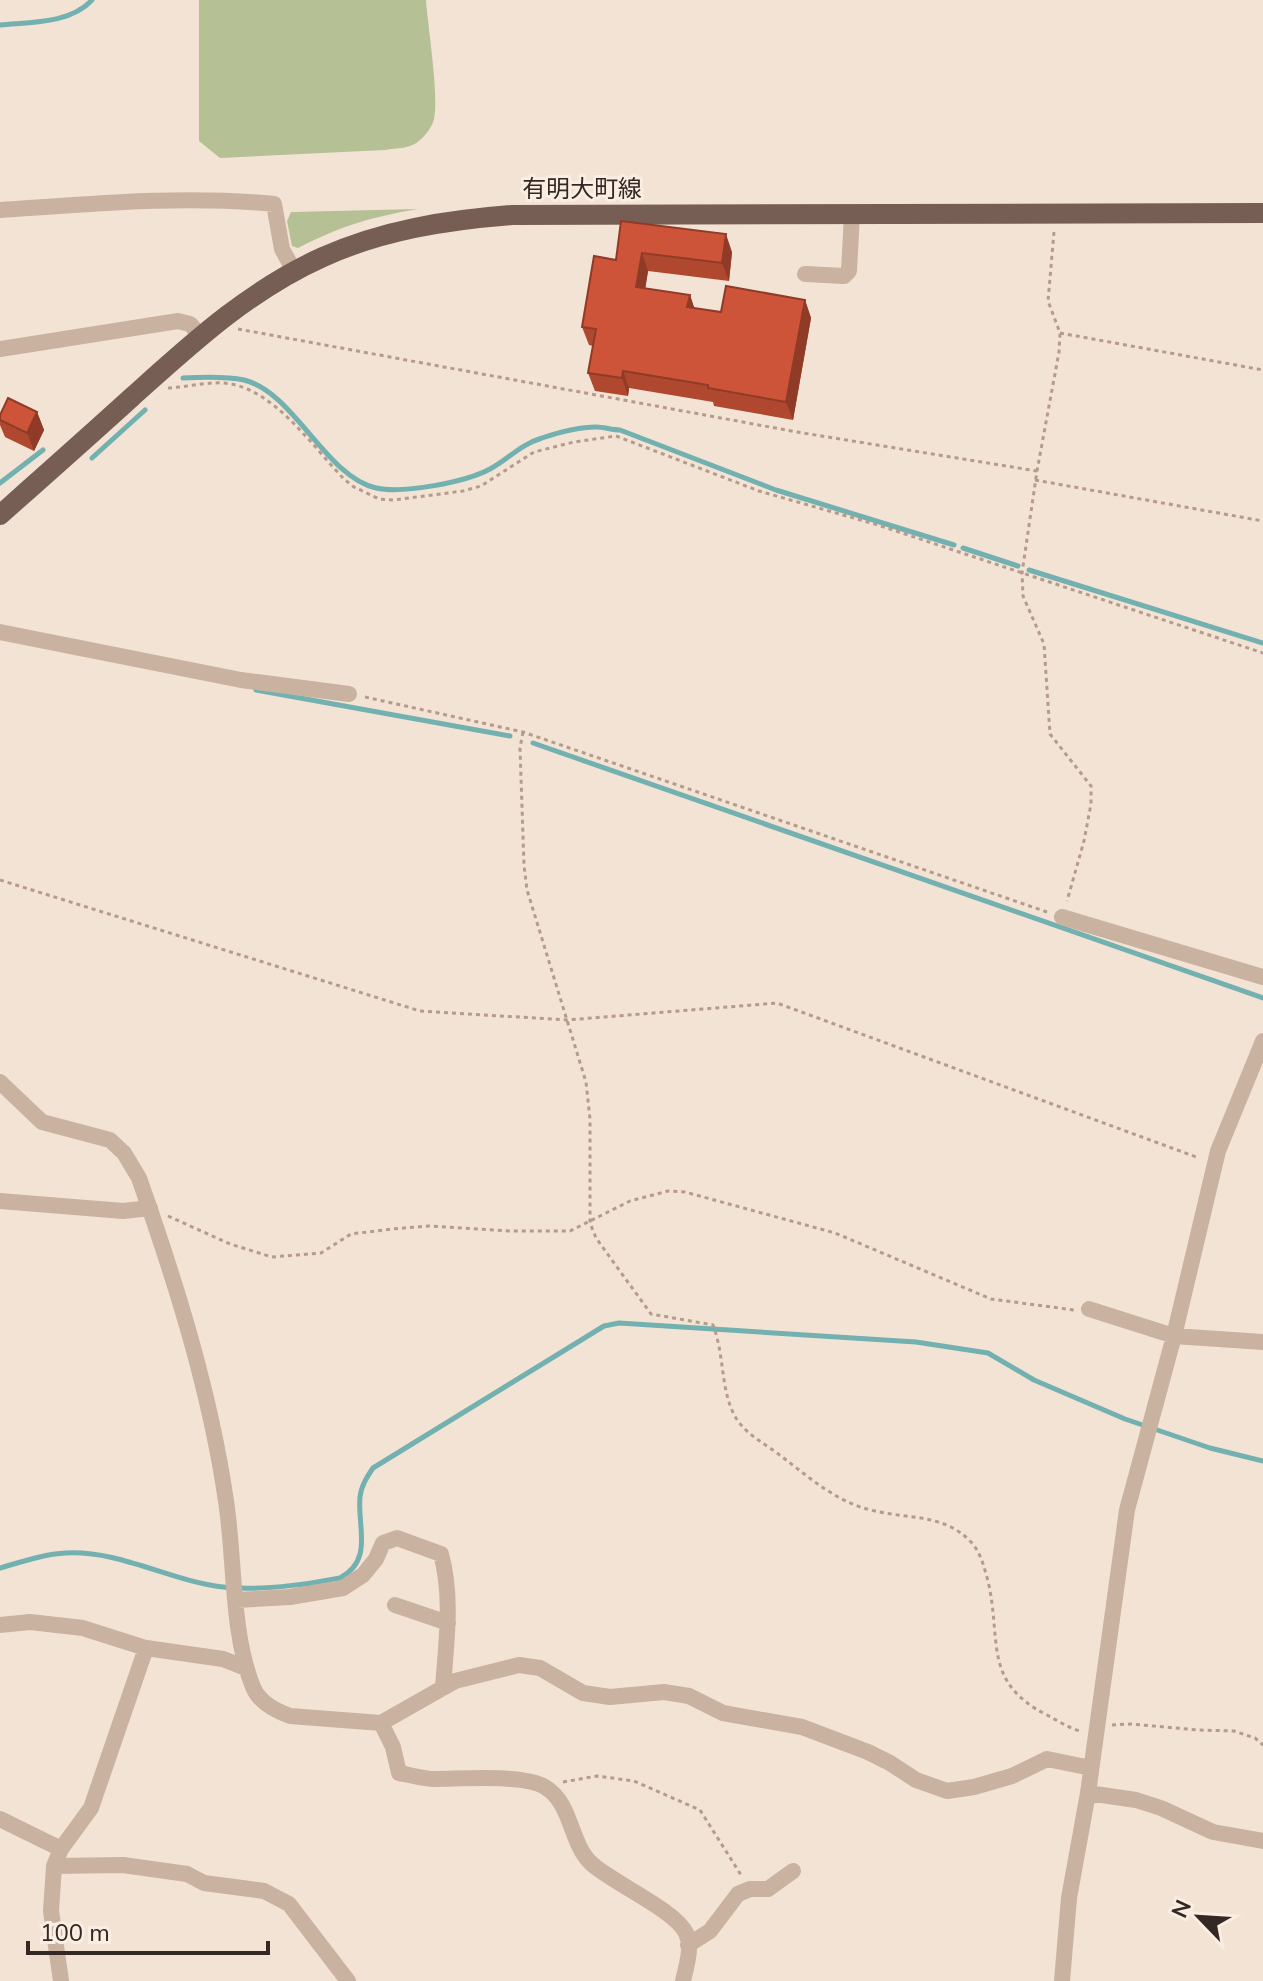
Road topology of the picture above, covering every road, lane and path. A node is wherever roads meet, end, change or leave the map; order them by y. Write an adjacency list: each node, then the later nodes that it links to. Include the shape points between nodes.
1 (0, 210): 5 (street, via 125,202 274,204 282,249)
2 (1055, 213): 3 (main road, 有明大町線); 4 (main road, 有明大町線); 7 (path, via 1048,301)
3 (1263, 213)
4 (852, 214): 5 (main road, 有明大町線, via 468,218 379,237); 6 (street, via 849,271 844,276)
5 (294, 271): 9 (main road, 有明大町線)
6 (805, 274)
7 (1060, 333): 11 (path); 13 (path)
8 (257, 334): 13 (path)
9 (201, 336): 10 (street, via 190,324 178,321); 15 (main road, 有明大町線)
10 (0, 349)
11 (1263, 370)
12 (192, 385): 17 (path, via 228,383 263,396 344,479 379,499 463,491 481,486 534,452 616,436 759,491)
13 (1037, 471): 14 (path)
14 (1035, 480): 16 (path); 17 (path)
15 (0, 515)
16 (1263, 521)
17 (1022, 573): 19 (path); 23 (path, via 1023,596 1044,644 1050,734 1091,786 1084,841)
18 (0, 632): 20 (street, via 241,680)
19 (1263, 653)
20 (349, 694): 21 (path)
21 (523, 732): 23 (path); 25 (path, via 527,890)
22 (0, 880): 25 (path, via 420,1011)
23 (1062, 917): 24 (street)
24 (1263, 977)
25 (567, 1020): 28 (path, via 777,1003); 31 (path, via 586,1082)
26 (1263, 1041): 28 (street)
27 (0, 1082): 30 (street, via 42,1122 110,1140 139,1178)
28 (1215, 1164): 33 (street)
29 (0, 1201): 30 (street, via 123,1211)
30 (150, 1208): 31 (path, via 272,1257 321,1253 351,1234 392,1229 570,1231); 35 (street, via 196,1353 226,1501)
31 (590, 1223): 32 (path, via 630,1201 685,1192 835,1233 991,1299); 43 (path, via 651,1314 713,1325 723,1357 727,1402 743,1430 848,1502 928,1518 971,1542 983,1561 1002,1674 1023,1703 1075,1729)
32 (1089, 1309): 33 (street)
33 (1174, 1336): 34 (street); 43 (street, via 1127,1510)
34 (1263, 1342)
35 (236, 1600): 37 (street, via 343,1588 363,1575 383,1543 397,1538 441,1554); 40 (street)
36 (395, 1605): 37 (street)
37 (448, 1623): 41 (street)
38 (0, 1625): 39 (street, via 30,1622 83,1628)
39 (146, 1648): 40 (street, via 223,1659); 50 (street, via 91,1808)
40 (246, 1668): 42 (street, via 254,1692 277,1712)
41 (443, 1688): 42 (street); 45 (street, via 519,1665 540,1668 583,1693 689,1696 723,1713 816,1732 947,1791 1012,1776 1047,1759)
42 (381, 1723): 46 (street, via 399,1773)
43 (1096, 1730): 44 (path, via 1131,1724 1234,1731); 45 (street)
44 (1263, 1745)
45 (1091, 1768): 47 (street)
46 (544, 1786): 53 (path, via 597,1776 634,1781 700,1810); 54 (street, via 562,1802 582,1852 593,1865 671,1917 687,1933)
47 (1088, 1793): 49 (street, via 1136,1800 1213,1832); 58 (street, via 1069,1898)
48 (0, 1819): 50 (street)
49 (1263, 1841)
50 (61, 1849): 51 (street)
51 (54, 1866): 55 (street, via 51,1911); 56 (street, via 123,1865 264,1891 289,1904)
52 (793, 1871): 53 (street, via 768,1889)
53 (750, 1889): 54 (street, via 738,1894 710,1931)
54 (688, 1945): 57 (street)
55 (61, 1981)
56 (348, 1981)
57 (683, 1981)
58 (1062, 1981)

